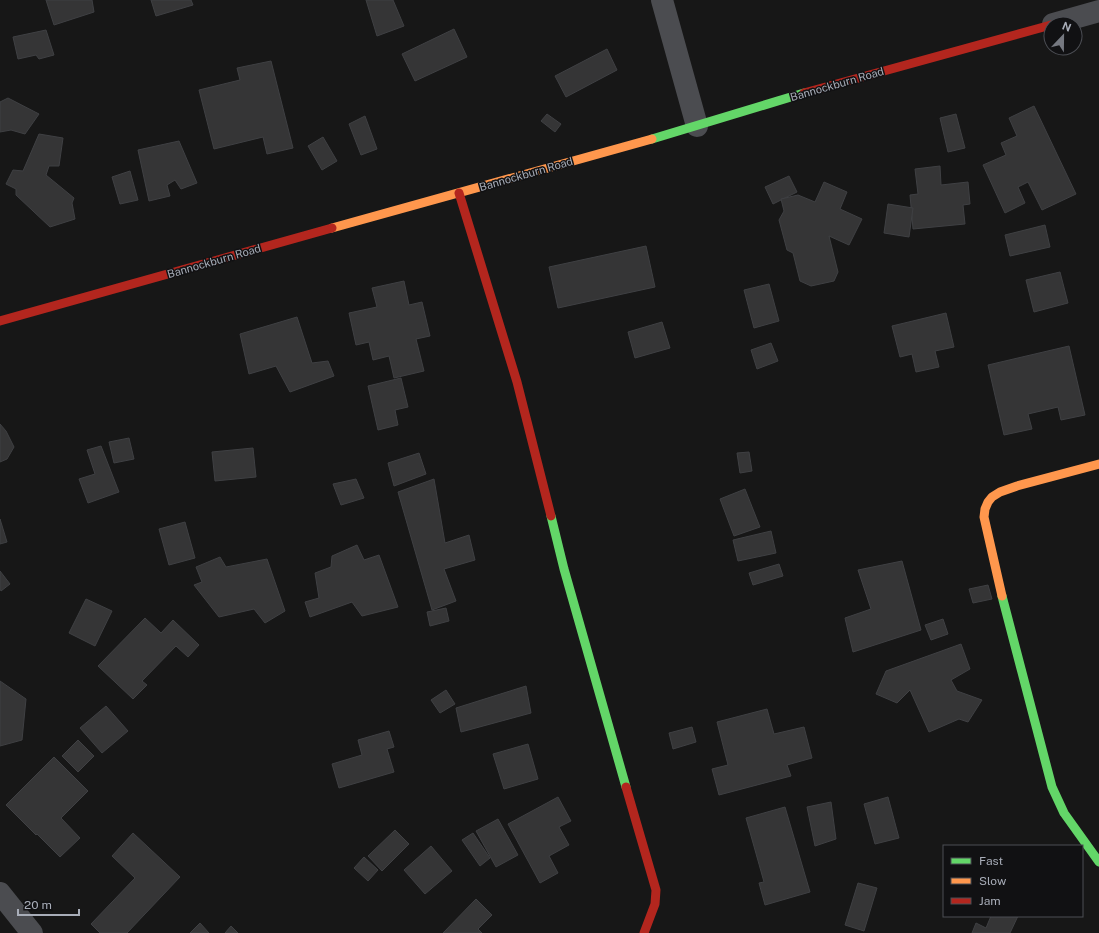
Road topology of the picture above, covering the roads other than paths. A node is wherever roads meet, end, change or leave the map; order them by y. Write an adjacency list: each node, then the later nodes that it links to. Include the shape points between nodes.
1 (662, 0): 5 (street)
2 (1099, 11): 3 (street, Bannockburn Road)
3 (1081, 16)
4 (1043, 27): 5 (street, Bannockburn Road)
5 (697, 126): 6 (street, Bannockburn Road)
6 (458, 193): 7 (street, Bannockburn Road); 12 (street, via 517,382 564,569 656,890 655,904)
7 (0, 321)
8 (1099, 464): 9 (street, via 997,494 985,508 984,518 1052,787 1064,813)
9 (1099, 862)
10 (0, 893): 11 (street)
11 (32, 933)
12 (644, 933)

